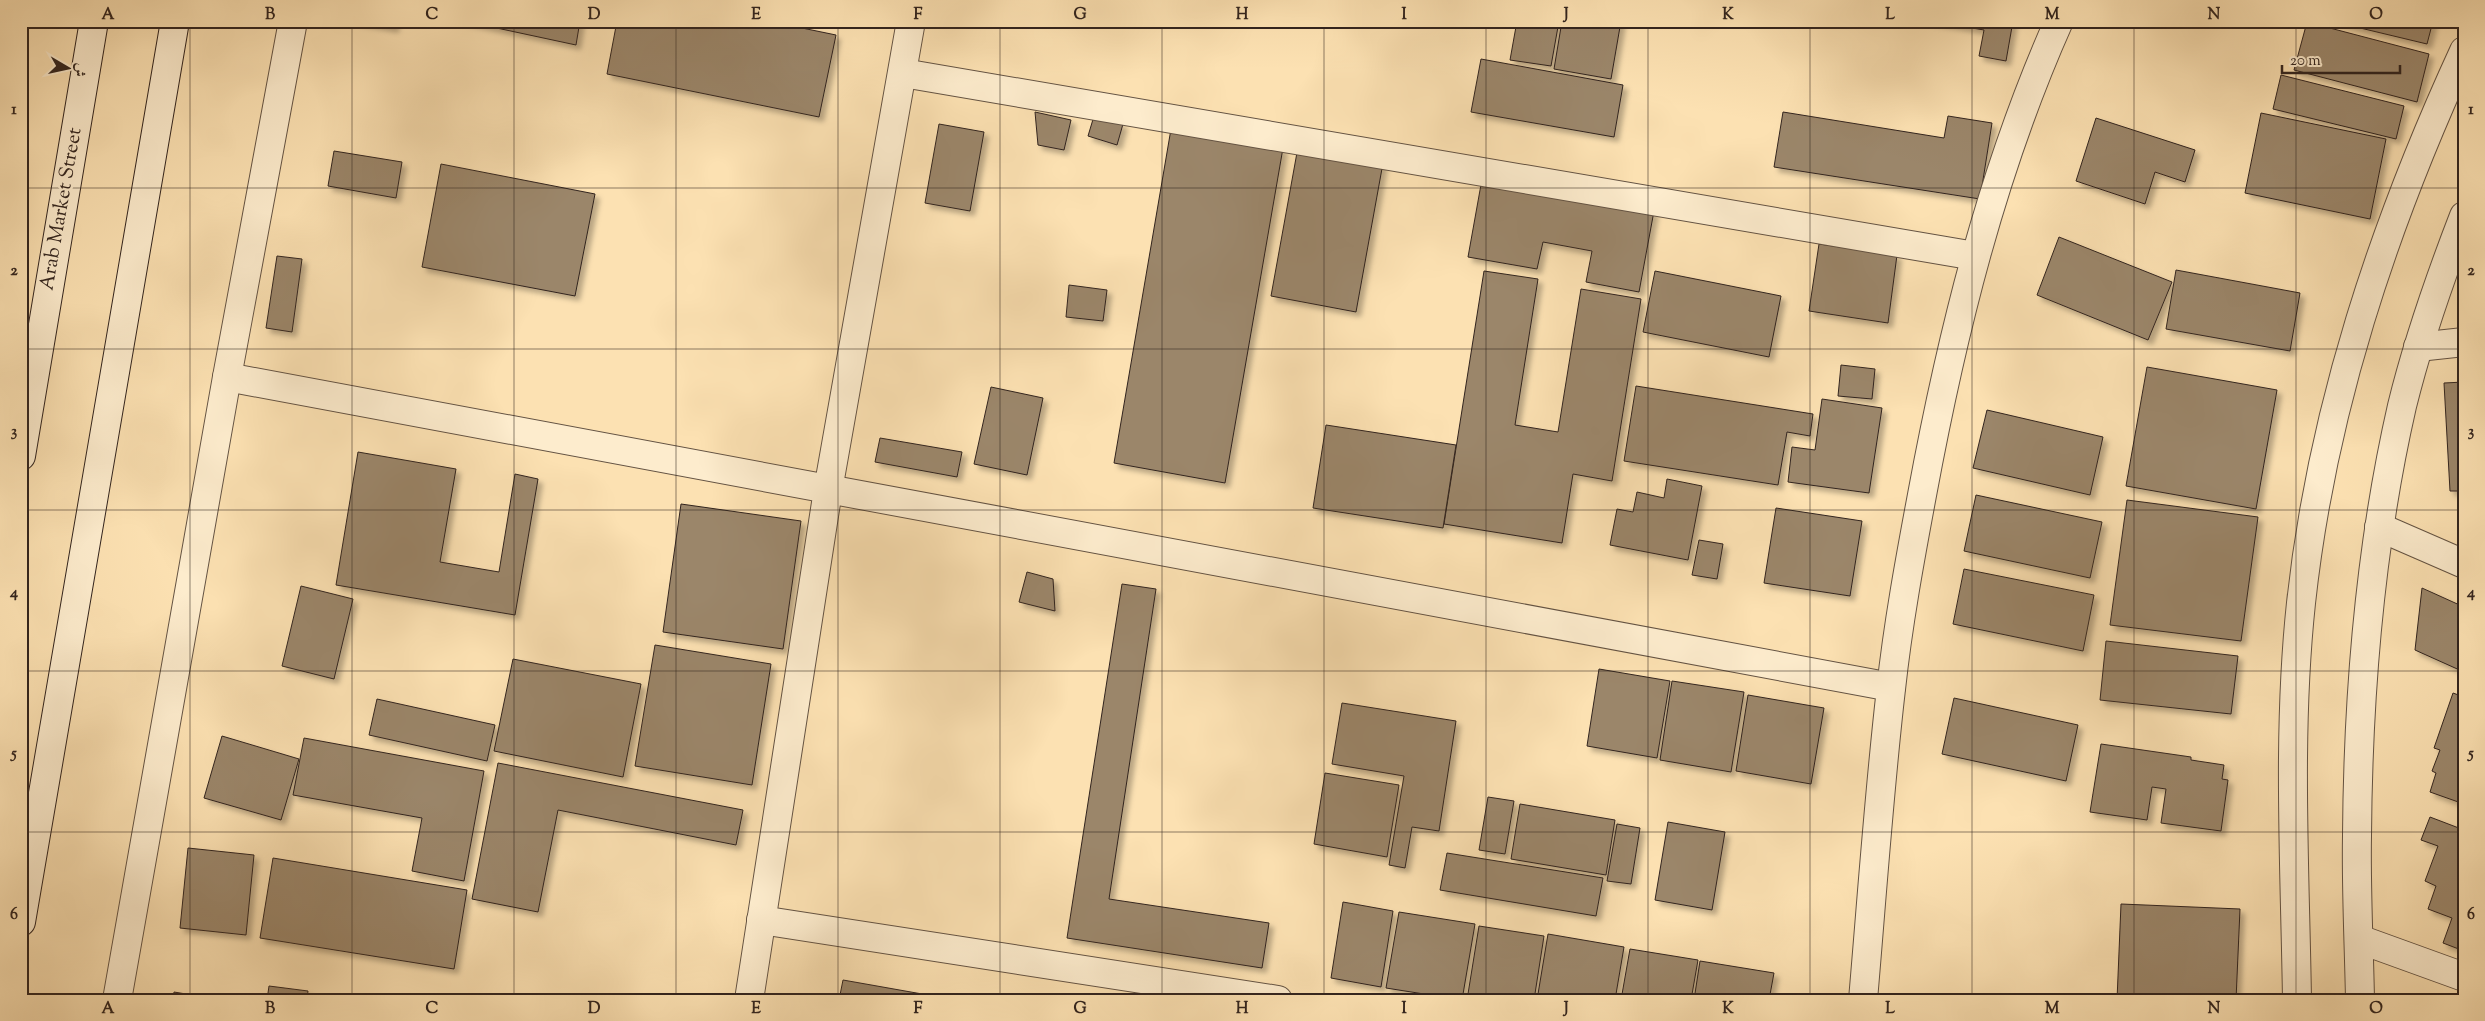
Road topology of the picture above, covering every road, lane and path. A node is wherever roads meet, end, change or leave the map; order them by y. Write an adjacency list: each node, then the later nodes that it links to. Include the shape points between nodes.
1 (94, 21): 10 (street, Arab Market Street)
2 (175, 21): 20 (street)
3 (293, 21): 13 (street)
4 (912, 21): 7 (street)
5 (2059, 21): 9 (street, via 2012,144)
6 (2464, 51): 27 (street, via 2429,126 2385,239 2348,356 2312,520 2295,688)
7 (903, 73): 9 (street); 15 (street)
8 (2464, 216): 12 (street)
9 (1975, 256): 18 (street, via 1940,398 1913,542)
10 (30, 338): 14 (street, Arab Market Street)
11 (2464, 342): 12 (street)
12 (2418, 347): 16 (street, via 2402,406)
13 (227, 377): 15 (street); 23 (street)
14 (21, 456)
15 (828, 490): 18 (street); 19 (street)
16 (2379, 527): 17 (street); 21 (street, via 2360,733)
17 (2464, 564)
18 (1891, 687): 26 (street)
19 (760, 920): 24 (street); 25 (street)
20 (21, 922)
21 (2359, 939): 22 (street); 28 (street)
22 (2464, 977)
23 (118, 1000)
24 (749, 1000)
25 (1278, 1000)
26 (1863, 1000)
27 (2297, 1000)
28 (2360, 1000)

